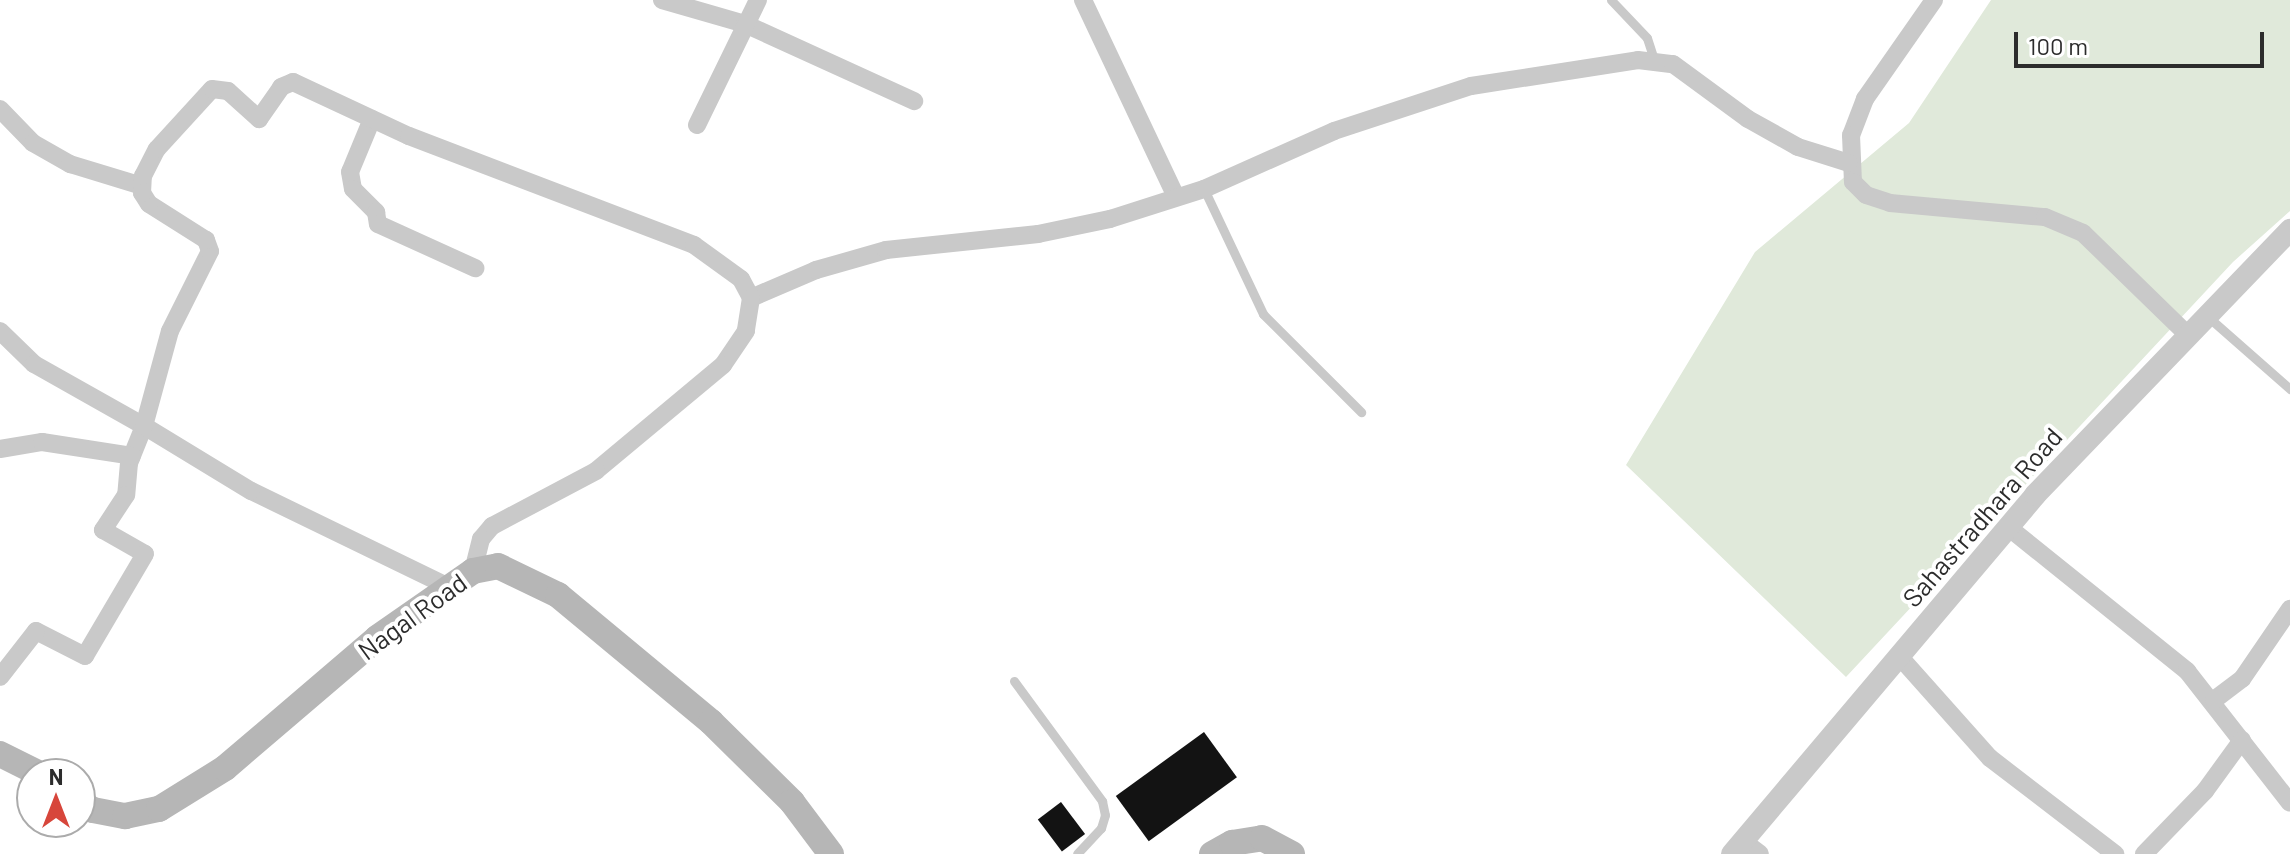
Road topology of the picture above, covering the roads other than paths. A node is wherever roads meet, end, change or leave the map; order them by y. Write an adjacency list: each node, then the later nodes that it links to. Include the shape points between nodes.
1 (662, 0): 6 (street)
2 (758, 0): 6 (street)
3 (1083, 0): 15 (street)
4 (1611, 0): 7 (lane, via 1647,38)
5 (1934, 0): 12 (street, via 1865,99 1851,135)
6 (745, 24): 8 (street); 11 (street)
7 (1654, 59): 12 (street, via 1673,64 1748,119 1798,147); 14 (street, via 1471,86 1334,131)
8 (914, 101)
9 (0, 109): 13 (street, via 33,143 70,164)
10 (372, 119): 13 (street, via 293,82 281,87 259,119 228,91 212,89 157,149); 17 (street, via 350,172 353,189 376,212 378,224); 18 (street, via 694,245 741,279)
11 (697, 125)
12 (1849, 163): 21 (street, via 1853,182 1866,195 1890,203 2045,217 2083,233)
13 (142, 186): 24 (street, via 149,204 206,240 210,251 170,331)
14 (1204, 189): 15 (street); 23 (lane, via 1263,314)
15 (1176, 197): 18 (street, via 1038,234 886,250 816,270)
16 (2290, 230): 19 (street, Sahastradhara Road)
17 (475, 268)
18 (751, 298): 28 (street, via 746,331 723,365 596,471 492,526 481,539)
19 (2207, 316): 21 (street, Sahastradhara Road); 22 (lane)
20 (0, 331): 24 (street, via 34,364)
21 (2187, 334): 27 (street, Sahastradhara Road)
22 (2290, 389)
23 (1361, 412)
24 (144, 426): 26 (street); 29 (street, via 251,491)
25 (0, 449): 26 (street, via 42,442)
26 (132, 456): 32 (street, via 126,495 103,530 145,554 85,656 36,631)
27 (2008, 527): 31 (street, Sahastradhara Road); 34 (street, via 2187,671)
28 (473, 571): 29 (main road, Nagal Road); 39 (main road, Nagal Road, via 498,566 558,595 711,722 792,802)
29 (449, 587): 37 (main road, Nagal Road, via 377,638 225,768 159,809 125,816)
30 (2290, 609): 34 (street, via 2242,679)
31 (1899, 656): 38 (street, Sahastradhara Road); 43 (street, via 1990,758)
32 (0, 677)
33 (1014, 681): 40 (lane, via 1102,801 1101,828)
34 (2214, 700): 35 (street)
35 (2242, 740): 36 (street); 44 (street, via 2205,791)
36 (2290, 803)
37 (96, 811)
38 (1745, 850)
39 (831, 854)
40 (1077, 854)
41 (1212, 854): 42 (main road, via 1232,843 1262,838)
42 (1292, 854)
43 (2115, 854)
44 (2144, 854)

